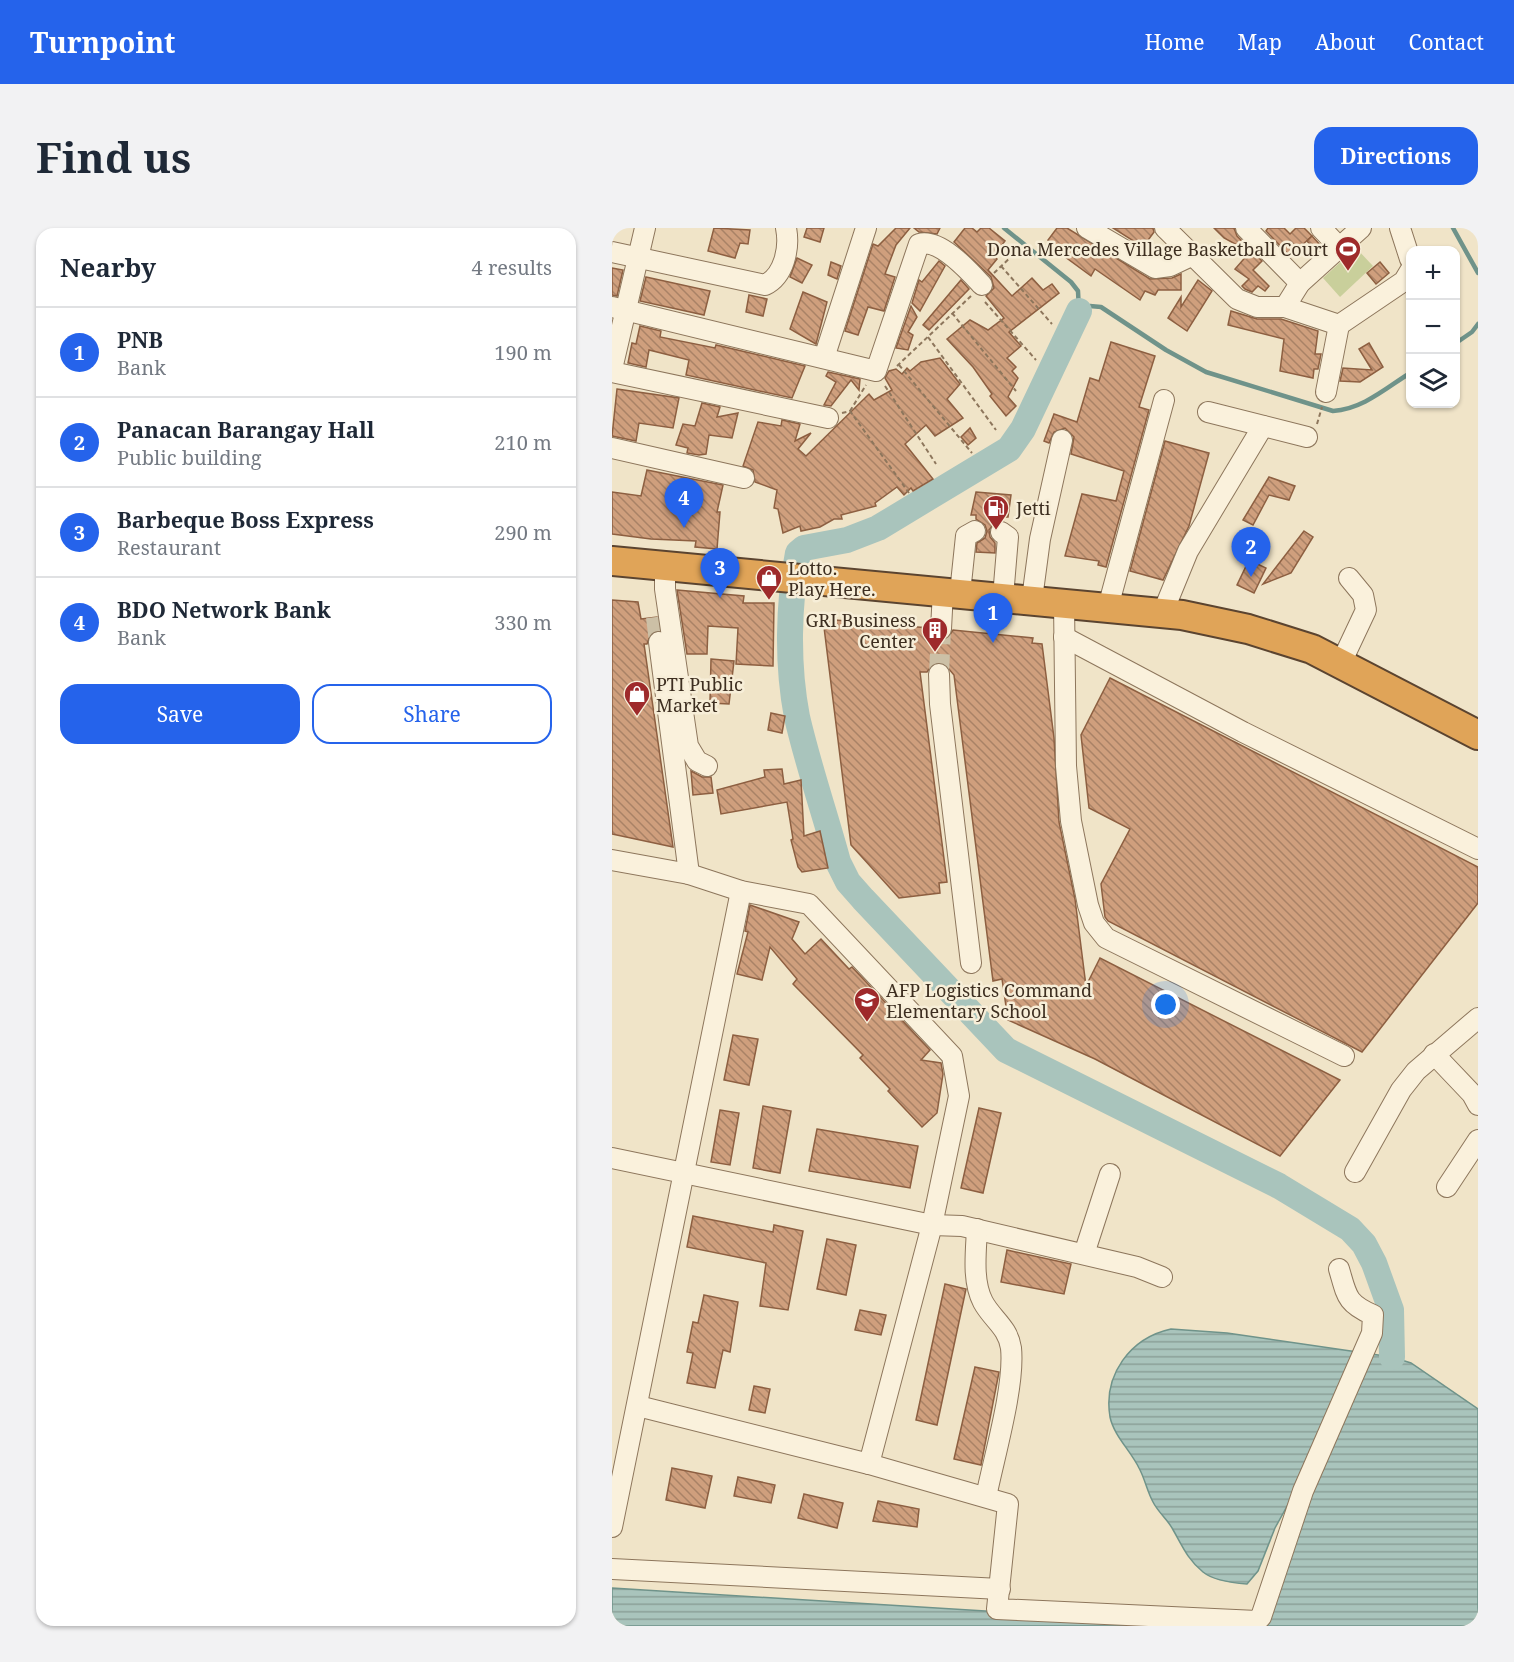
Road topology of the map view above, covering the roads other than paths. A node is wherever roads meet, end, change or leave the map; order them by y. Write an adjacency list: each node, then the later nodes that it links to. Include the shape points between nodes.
1 (645, 228): 14 (street)
2 (786, 228): 14 (street, via 783,264 778,276 765,285)
3 (866, 228): 21 (street)
4 (1087, 228): 13 (street, via 1155,268)
5 (1165, 228): 13 (street)
6 (1246, 228): 16 (street)
7 (1321, 228): 10 (street)
8 (1361, 228): 10 (street)
9 (1400, 228): 11 (street)
10 (1339, 247): 16 (street)
11 (1406, 247)
12 (612, 252): 14 (street)
13 (1191, 256): 18 (street, via 1237,299 1257,307)
14 (638, 259): 19 (street)
15 (1406, 278): 20 (street)
16 (1300, 283): 18 (street)
17 (979, 288): 21 (street, via 955,257 919,244 876,371)
18 (1285, 307): 20 (street)
19 (619, 308): 21 (street); 22 (street)
20 (1339, 325): 23 (street)
21 (824, 358)
22 (612, 371): 26 (street)
23 (1326, 392)
24 (1164, 400): 41 (street)
25 (1208, 412): 27 (street)
26 (828, 418)
27 (1263, 426): 28 (street); 42 (street, via 1188,551)
28 (1307, 437)
29 (1062, 440): 39 (street, via 1044,518)
30 (612, 448): 31 (street)
31 (744, 478)
32 (975, 531): 37 (street, via 966,536)
33 (1001, 532): 38 (street, via 1008,537)
34 (612, 561): 35 (highway)
35 (657, 565): 37 (highway); 43 (street); 50 (street, via 665,589 688,746 697,761)
36 (1349, 578): 47 (street, via 1363,595 1366,610)
37 (951, 592): 38 (highway); 44 (street)
38 (1003, 597): 39 (highway)
39 (1032, 599): 40 (highway)
40 (1064, 603): 41 (highway); 45 (street)
41 (1108, 607): 42 (highway)
42 (1163, 612): 47 (highway, via 1283,638)
43 (656, 617)
44 (941, 629)
45 (1064, 637): 51 (street); 58 (street, via 1071,821 1094,923 1106,938)
46 (659, 642): 53 (street)
47 (1341, 663): 49 (highway)
48 (939, 674): 55 (street)
49 (1478, 735)
50 (707, 766)
51 (1478, 849)
52 (612, 860): 53 (street)
53 (688, 874): 54 (street)
54 (741, 891): 63 (street); 66 (street, via 809,904 952,1056 959,1096)
55 (971, 963)
56 (1478, 1018): 57 (street)
57 (1434, 1054): 59 (street, via 1472,1094); 62 (street, via 1401,1090)
58 (1344, 1056)
59 (1478, 1106)
60 (1478, 1140): 65 (street)
61 (612, 1158): 63 (street)
62 (1355, 1172)
63 (686, 1174): 66 (street); 71 (street)
64 (1110, 1174): 68 (street)
65 (1447, 1187)
66 (932, 1225): 67 (street); 72 (street)
67 (977, 1229): 68 (street); 73 (street, via 975,1268 983,1302 1003,1326 1011,1364)
68 (1084, 1254): 70 (street)
69 (1339, 1269): 76 (street, via 1347,1298 1373,1315 1372,1333 1303,1491 1257,1621 997,1608)
70 (1162, 1277)
71 (638, 1406): 72 (street); 74 (street)
72 (869, 1464): 73 (street)
73 (986, 1497): 76 (street, via 1008,1504)
74 (612, 1527)
75 (612, 1569): 76 (street)
76 (1000, 1589)

